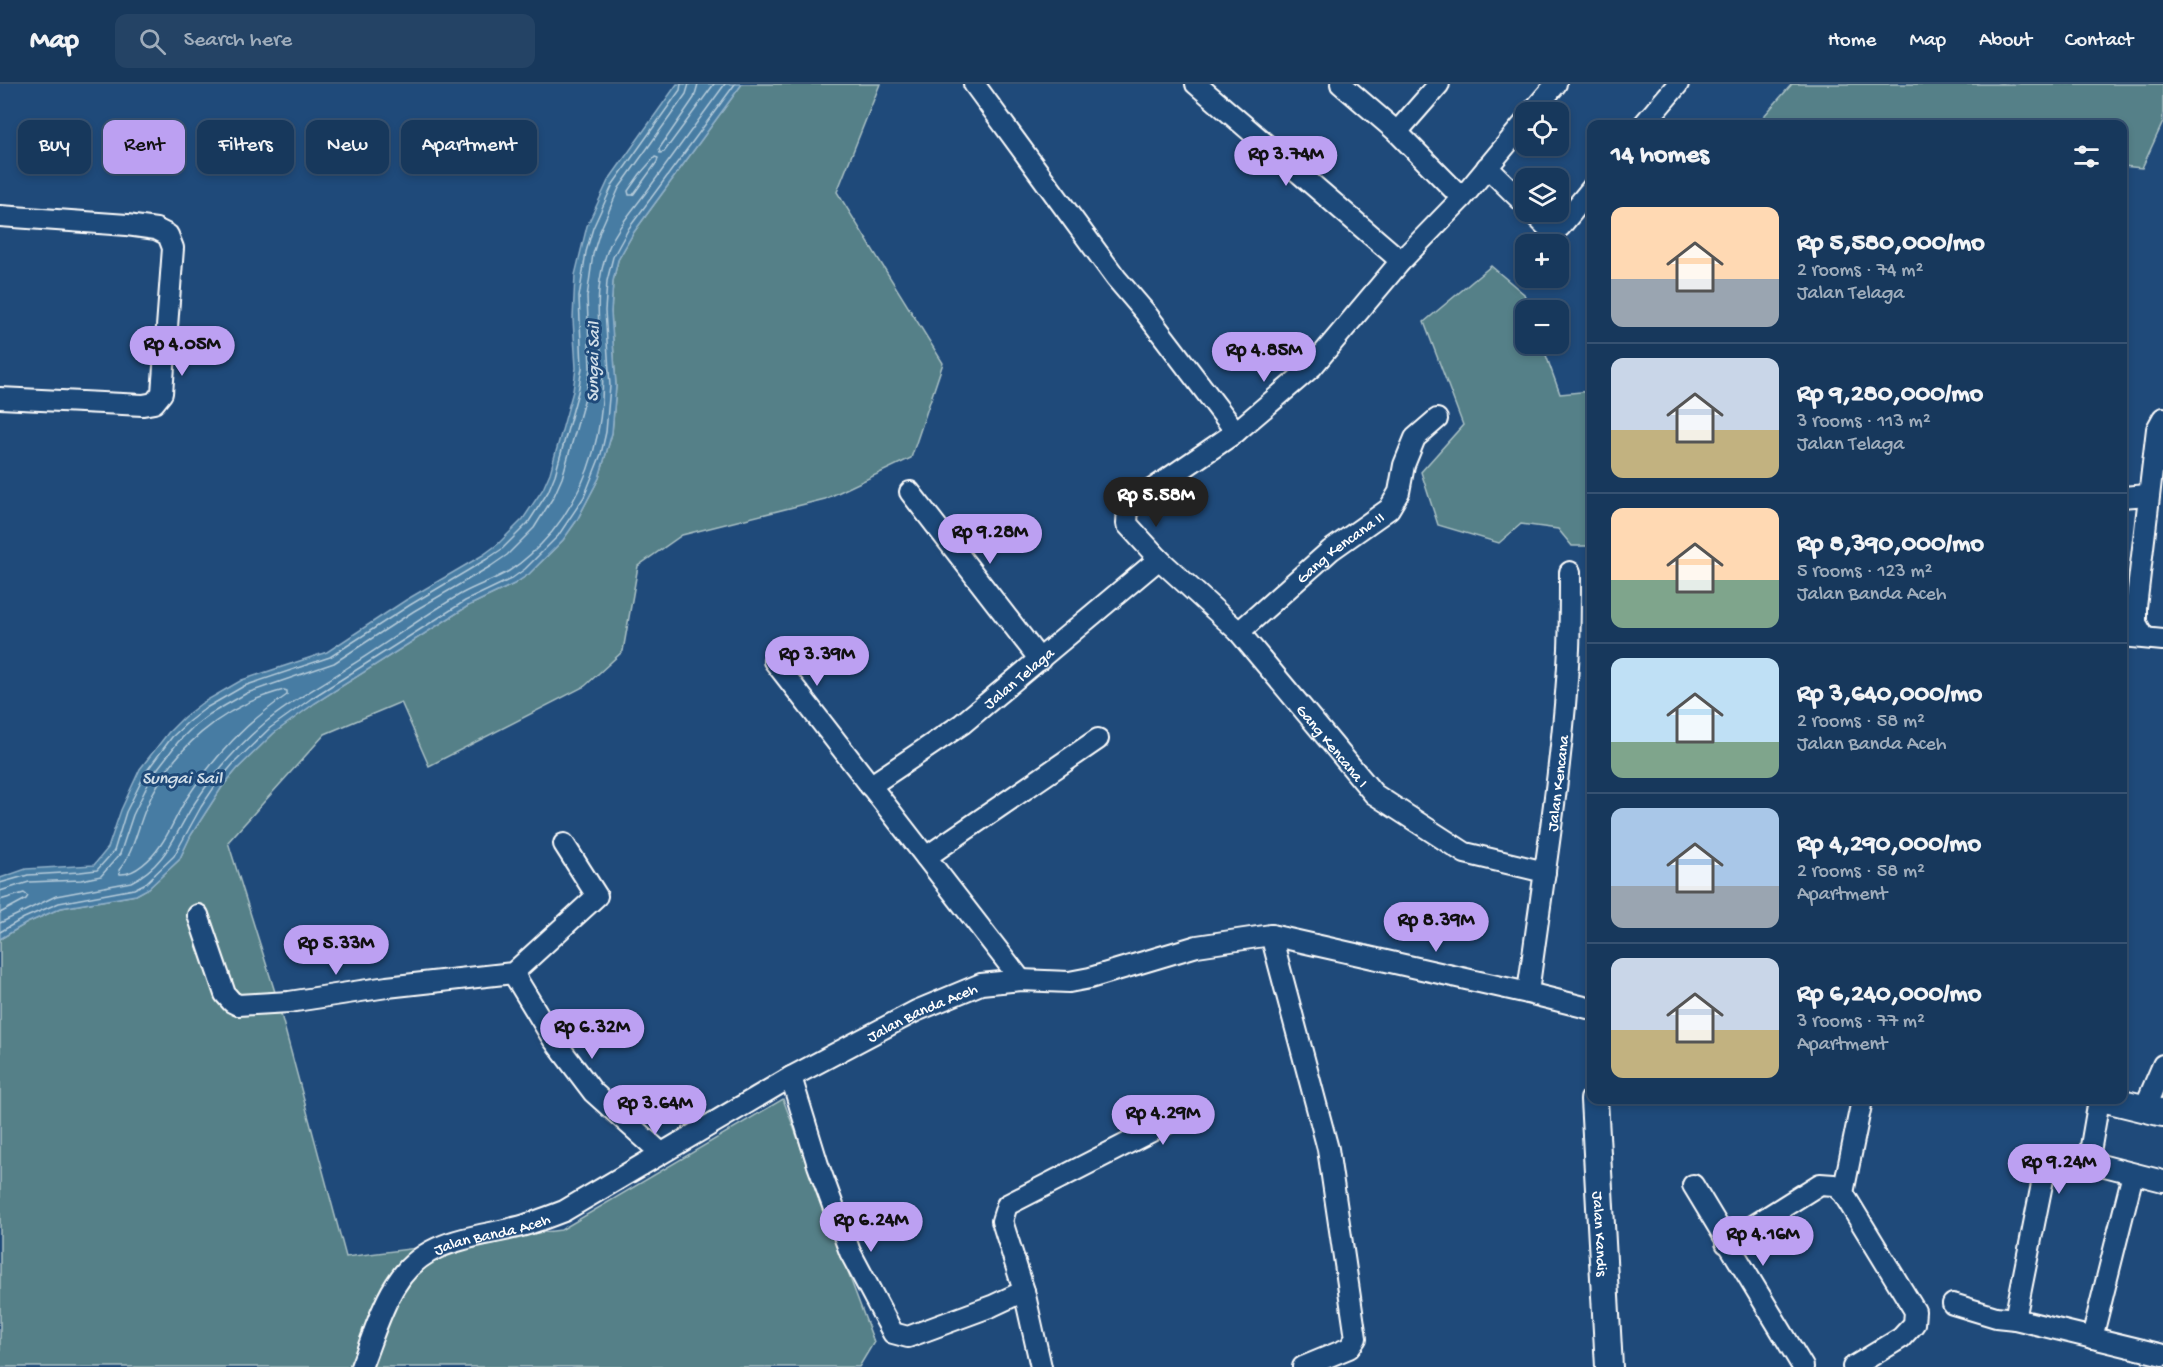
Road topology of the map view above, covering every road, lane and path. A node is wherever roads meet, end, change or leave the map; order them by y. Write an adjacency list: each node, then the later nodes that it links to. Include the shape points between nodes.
1 (974, 84): 23 (street, via 1116,279)
2 (1196, 84): 19 (street)
3 (1341, 84): 9 (street)
4 (1439, 84): 9 (street)
5 (1556, 84): 7 (street)
6 (1678, 84): 8 (street)
7 (1541, 102)
8 (1647, 120)
9 (1397, 132): 14 (street)
10 (1515, 134): 11 (street)
11 (1487, 167): 12 (street); 14 (street)
12 (1515, 194)
13 (1587, 194): 16 (street)
14 (1462, 198): 19 (street)
15 (0, 216): 20 (street, via 156,229 168,235 173,248 162,393 154,403)
16 (1569, 216)
17 (1542, 222): 18 (street, via 1550,230)
18 (1564, 222)
19 (1401, 261): 23 (street, via 1312,367)
20 (0, 398)
21 (2163, 418): 25 (street, via 2157,429)
22 (1437, 419): 29 (street, Gang Kencana II, via 1415,438 1399,492 1389,509 1331,550)
23 (1236, 432): 27 (street, Gang Kencana I, via 1128,506 1127,524)
24 (910, 492): 32 (street)
25 (2148, 495): 26 (street); 31 (street, via 2136,622)
26 (2127, 497)
27 (1159, 559): 29 (street, Gang Kencana I); 32 (street, Jalan Telaga)
28 (1570, 572): 38 (street, Jalan Kencana, via 1565,700)
29 (1239, 632): 38 (street, Gang Kencana I, via 1374,794 1465,853)
30 (2127, 636): 31 (street)
31 (2153, 639)
32 (1040, 660): 35 (street, Jalan Telaga, via 962,724)
33 (774, 661): 35 (street)
34 (1098, 739): 37 (street)
35 (870, 786): 37 (street)
36 (564, 844): 41 (street, via 597,896)
37 (926, 856): 42 (street)
38 (1545, 872): 43 (street, Jalan Kencana)
39 (198, 915): 41 (street, via 225,994 238,1005)
40 (1271, 934): 42 (street, Jalan Banda Aceh, via 1197,946 1090,978); 43 (street, Jalan Banda Aceh); 67 (street, via 1328,1149 1356,1338 1349,1348)
41 (513, 973): 53 (street, via 553,1039 592,1092)
42 (1021, 980): 46 (street, Jalan Banda Aceh, via 970,987)
43 (1528, 993): 44 (street, Jalan Banda Aceh)
44 (1587, 1008)
45 (2163, 1065): 51 (street)
46 (791, 1077): 53 (street, Jalan Banda Aceh); 60 (street, via 850,1252 893,1333 908,1337)
47 (1594, 1104): 68 (street, Jalan Kandis)
48 (1861, 1104): 58 (street)
49 (2098, 1104): 54 (street)
50 (2127, 1104): 51 (street)
51 (2154, 1110)
52 (1183, 1114): 60 (street, via 1007,1205 1002,1221)
53 (662, 1154): 65 (street, Jalan Banda Aceh, via 564,1211 421,1255 394,1287)
54 (2085, 1161): 55 (street); 62 (street, via 2053,1161 2045,1169)
55 (2133, 1174): 56 (street); 63 (street)
56 (2163, 1181)
57 (1693, 1185): 59 (street)
58 (1843, 1193): 59 (street, via 1834,1185 1820,1184); 70 (street, via 1915,1311 1914,1324 1901,1338)
59 (1726, 1243): 69 (street)
60 (1024, 1291): 66 (street)
61 (1953, 1304): 62 (street)
62 (2015, 1319): 63 (street)
63 (2092, 1338): 64 (street)
64 (2163, 1355)
65 (361, 1367)
66 (1041, 1367)
67 (1303, 1367)
68 (1609, 1367)
69 (1803, 1367)
70 (1853, 1367)

